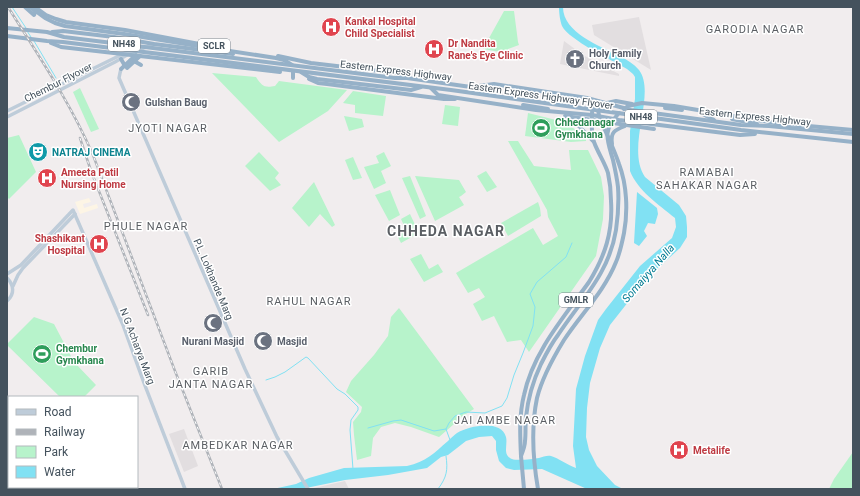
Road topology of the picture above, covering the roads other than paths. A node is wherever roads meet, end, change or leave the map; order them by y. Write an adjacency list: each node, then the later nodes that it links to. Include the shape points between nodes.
1 (25, 7): 3 (highway, via 34,15)
2 (30, 7): 21 (highway, SCLR, via 44,18 65,26 276,58 284,60)
3 (37, 7): 23 (highway, SCLR, via 46,15 66,22 311,63 396,73)
4 (7, 28): 5 (highway, NH48)
5 (47, 32): 8 (highway, via 63,31); 12 (highway, NH48, via 64,37)
6 (7, 36): 7 (highway, NH48)
7 (46, 41): 10 (highway, via 61,47); 12 (highway, NH48)
8 (147, 43): 9 (highway); 10 (main road)
9 (154, 44): 10 (main road); 17 (highway)
10 (123, 56): 11 (highway); 14 (main road); 18 (highway)
11 (138, 56): 15 (highway); 18 (highway); 20 (highway)
12 (201, 56): 19 (highway, NH48)
13 (300, 56): 17 (highway)
14 (114, 60): 30 (main road, Chembur Flyover); 36 (main road, Chembur Flyover)
15 (134, 61): 16 (highway); 18 (highway)
16 (141, 65)
17 (299, 65): 19 (highway)
18 (124, 68): 56 (main road, P.L. Lokhande Marg, via 119,78 238,354 277,437)
19 (310, 70): 20 (highway); 23 (highway, Eastern Express Highway / NH48); 24 (highway, Eastern Express Highway / NH48)
20 (293, 72): 22 (highway)
21 (304, 74): 24 (highway, SCLR, via 317,79 411,90); 29 (highway, via 318,83 452,100 468,98 563,111)
22 (293, 78)
23 (407, 78): 26 (highway, Eastern Express Highway / NH48, via 471,87 494,84)
24 (423, 87): 25 (highway, Eastern Express Highway / NH48)
25 (431, 88): 29 (highway, Eastern Express Highway Flyover / NH48); 31 (highway, via 438,95)
26 (593, 100): 27 (highway, Eastern Express Highway / NH48); 33 (highway, GMLR)
27 (598, 101): 28 (highway, NH48); 35 (highway, GMLR)
28 (607, 103): 32 (highway, via 616,101); 39 (highway, Eastern Express Highway / NH48, via 631,110)
29 (586, 109): 44 (highway, Eastern Express Highway Flyover / NH48)
30 (7, 111)
31 (558, 112): 33 (highway); 34 (highway)
32 (701, 113): 39 (highway); 41 (highway)
33 (592, 115): 35 (highway); 37 (highway, GMLR)
34 (565, 116): 37 (highway); 46 (highway)
35 (599, 116): 38 (highway, GMLR); 44 (highway, via 740,135)
36 (7, 117)
37 (591, 121): 38 (highway); 46 (highway, GMLR)
38 (601, 122): 40 (highway); 48 (highway, GMLR)
39 (718, 122): 41 (highway, Eastern Express Highway / NH48)
40 (627, 126): 42 (highway); 48 (highway, via 613,132)
41 (769, 126): 45 (highway, Eastern Express Highway / NH48)
42 (654, 129)
43 (853, 130): 54 (highway, via 775,123 642,102 621,110 612,121 607,142 619,197 614,240 599,276 557,335 537,375 529,395 525,441)
44 (768, 134): 47 (highway, Eastern Express Highway / NH48)
45 (853, 134)
46 (594, 141): 54 (highway, GMLR, via 606,167 610,185 611,217 608,238 603,257 594,274 553,332 531,372 520,417)
47 (853, 142)
48 (613, 149): 58 (highway, GMLR, via 622,172 625,195 624,231 616,262 601,290 564,340 548,369 538,397 534,430)
49 (74, 212): 50 (main road, via 21,265); 52 (main road, via 18,274); 55 (main road, N G Acharya Marg, via 123,325)
50 (7, 274)
51 (7, 278): 52 (main road)
52 (13, 286): 53 (main road, via 12,294)
53 (7, 301)
54 (521, 456): 57 (highway, GMLR)
55 (185, 489)
56 (308, 489)
57 (524, 489)
58 (538, 489)

